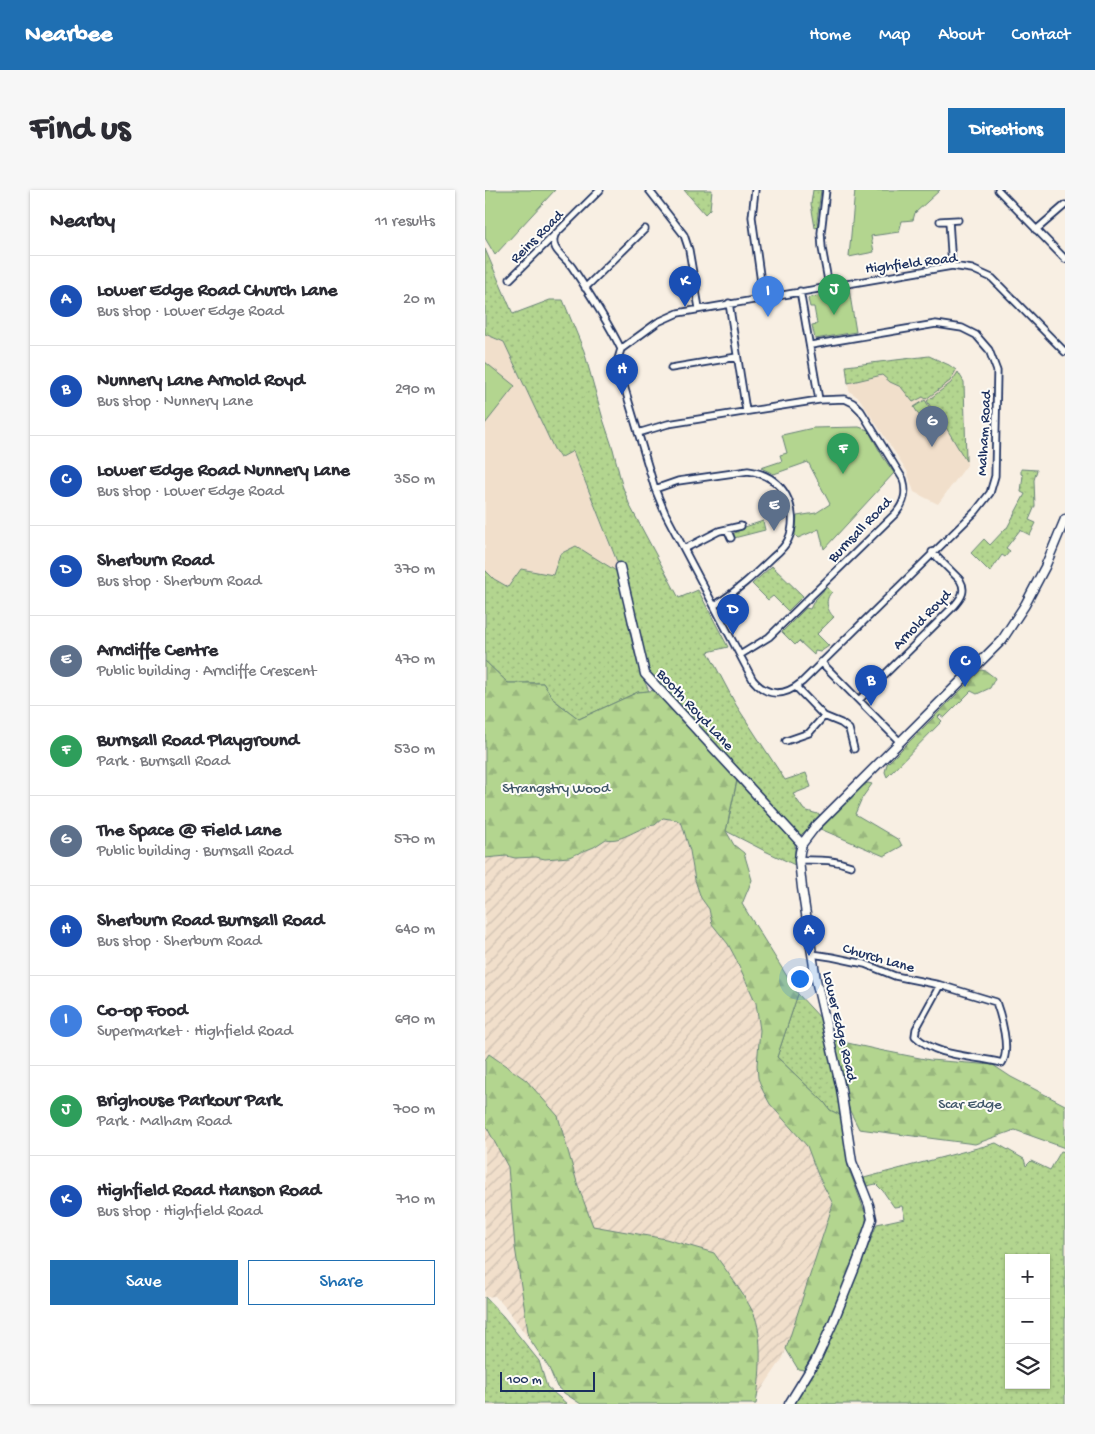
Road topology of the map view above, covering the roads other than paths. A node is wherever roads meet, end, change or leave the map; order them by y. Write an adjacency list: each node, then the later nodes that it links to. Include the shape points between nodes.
1 (601, 190): 12 (street, Reins Road)
2 (649, 190): 21 (street, via 684,235)
3 (755, 190): 19 (street, via 752,218)
4 (826, 190): 16 (street, via 821,233)
5 (999, 190): 11 (street)
6 (1065, 204): 11 (street)
7 (949, 220): 8 (street); 9 (street); 14 (street)
8 (958, 220)
9 (940, 221)
10 (645, 229): 17 (street)
11 (1037, 230): 13 (street)
12 (555, 235): 15 (street, Reins Road); 17 (street, via 554,247)
13 (1065, 259)
14 (952, 266): 16 (street, Highfield Road); 24 (street, Highfield Road, via 972,269 992,278)
15 (510, 279)
16 (829, 286): 18 (street, Highfield Road)
17 (585, 288): 23 (street)
18 (800, 291): 19 (street, Highfield Road); 22 (street)
19 (763, 297): 20 (street, Highfield Road)
20 (729, 303): 21 (street, Highfield Road); 25 (street)
21 (699, 308): 23 (street, Highfield Road, via 666,317)
22 (811, 345): 27 (street); 36 (street, Malham Road, via 943,324 969,331 989,350 996,363 998,377 993,485 984,501)
23 (621, 349): 29 (street, via 619,369)
24 (1065, 352)
25 (737, 357): 26 (street); 28 (street)
26 (671, 368)
27 (819, 400): 28 (street, Burnsall Road); 39 (street, Burnsall Road, via 845,399 861,411 903,479 906,488 904,498 901,506 876,533 769,637)
28 (746, 412): 29 (street, Burnsall Road, via 668,424)
29 (638, 433): 30 (street)
30 (655, 489): 35 (street); 38 (street, via 678,481 748,471 767,476 787,497 792,519 785,546 738,590)
31 (1065, 519): 45 (street, Lower Edge Road, via 1025,605 1001,640)
32 (741, 526): 33 (street)
33 (727, 529): 34 (street); 35 (street)
34 (731, 538)
35 (684, 549): 38 (street)
36 (932, 552): 40 (street, Malham Road); 42 (street, Arnold Royd, via 960,580 962,596)
37 (621, 567): 47 (street, Booth Royd Lane, via 645,674)
38 (714, 606): 39 (street)
39 (740, 655): 41 (street, via 753,680 763,689 780,693)
40 (821, 662): 41 (street, Malham Road); 42 (street)
41 (795, 687): 43 (street)
42 (859, 700): 45 (street)
43 (824, 716): 44 (street, via 809,733); 46 (street, via 849,730)
44 (786, 740)
45 (901, 742): 47 (street, Lower Edge Road, via 815,827)
46 (854, 749)
47 (803, 844): 48 (street, Lower Edge Road)
48 (799, 860): 49 (street, via 825,859); 50 (street, Lower Edge Road)
49 (851, 866)
50 (812, 954): 51 (street, Church Lane, via 865,964 895,976); 52 (street, Lower Edge Road, via 841,1089 852,1162 872,1219 816,1360)
51 (940, 985): 51 (street, Church Lane, via 915,1036 939,1051 1002,1062 1006,1050 997,1002)
52 (789, 1404)

